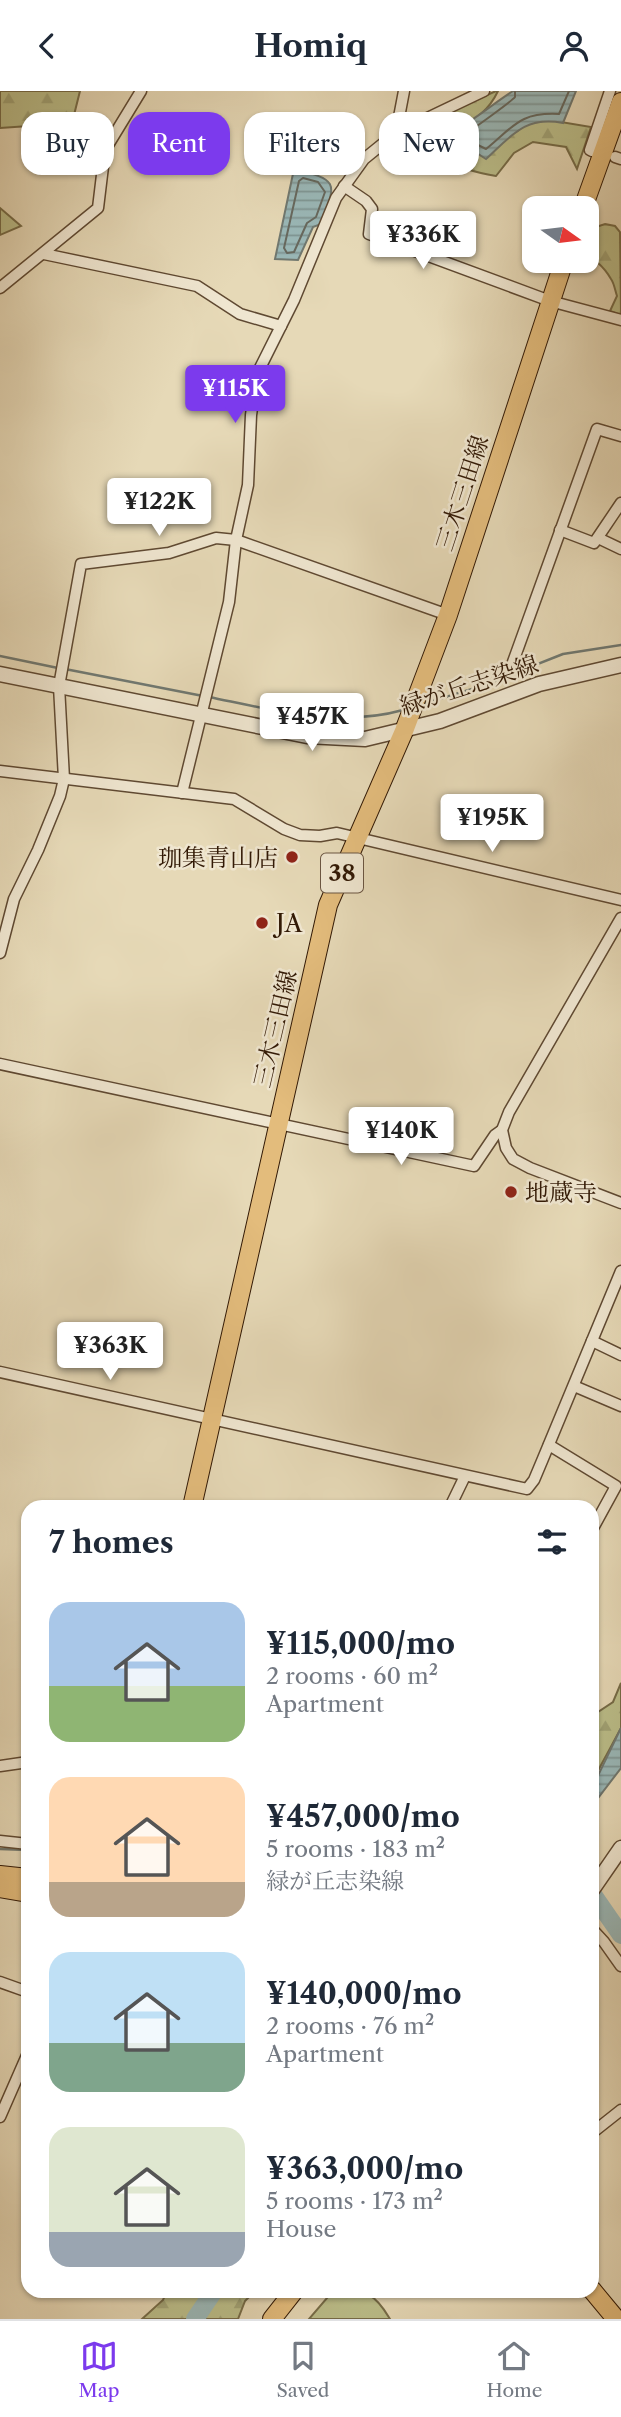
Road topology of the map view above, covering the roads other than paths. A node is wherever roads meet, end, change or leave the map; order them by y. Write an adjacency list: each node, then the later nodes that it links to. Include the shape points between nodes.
1 (141, 91): 12 (street, via 105,150 98,208)
2 (404, 91): 6 (street)
3 (484, 91): 7 (street)
4 (610, 91): 9 (street)
5 (621, 102): 11 (main road)
6 (400, 112)
7 (441, 112)
8 (379, 147): 10 (street)
9 (592, 151)
10 (344, 186): 15 (street, via 372,209 369,234); 17 (street)
11 (587, 196)
12 (44, 254): 14 (street); 17 (street, via 197,286 240,314)
13 (560, 273): 15 (main road, 三木三田線 / 38)
14 (0, 288)
15 (550, 301): 16 (street); 24 (main road, 三木三田線 / 38)
16 (621, 320)
17 (281, 326): 22 (street, via 257,374 248,485)
18 (621, 436): 20 (street, via 597,429)
19 (621, 503): 21 (street)
20 (560, 530): 21 (street, via 594,543); 25 (street)
21 (598, 538): 23 (street)
22 (236, 540): 24 (street); 28 (street, via 216,538 169,552 81,564); 29 (street, via 229,601)
23 (621, 549)
24 (448, 615): 30 (main road, 三木三田線 / 38)
25 (513, 662)
26 (621, 665): 30 (street, 緑が丘志染線, via 539,684)
27 (0, 674): 28 (street, 緑が丘志染線)
28 (59, 686): 29 (street, 緑が丘志染線); 32 (street)
29 (202, 715): 30 (street, 緑が丘志染線, via 307,736 365,739); 33 (street)
30 (404, 731): 34 (main road, 三木三田線 / 38)
31 (0, 771): 32 (street)
32 (64, 779): 33 (street); 37 (street, via 14,899)
33 (182, 793): 34 (street, via 234,799 300,835 337,833)
34 (356, 839): 35 (street); 39 (main road, 三木三田線 / 38, via 328,905)
35 (621, 900)
36 (621, 918): 40 (street)
37 (0, 953)
38 (0, 1064): 39 (street)
39 (278, 1125): 40 (street, via 474,1166); 49 (main road, 三木三田線 / 38)
40 (502, 1130): 41 (street, via 513,1159)
41 (621, 1203)
42 (621, 1271): 43 (street)
43 (592, 1341): 44 (street); 46 (street)
44 (621, 1355)
45 (0, 1372): 49 (street)
46 (574, 1386): 48 (street); 50 (street)
47 (621, 1393): 48 (street)
48 (618, 1405)
49 (213, 1419): 51 (street); 53 (main road, 三木三田線 / 38)
50 (549, 1445): 51 (street, via 527,1489); 52 (street)
51 (465, 1476): 54 (street)
52 (618, 1482): 55 (street)
53 (194, 1500)
54 (453, 1500)
55 (599, 1518)
56 (21, 1763): 57 (street)
57 (0, 1766)
58 (0, 1841): 59 (street)
59 (21, 1843)
60 (621, 1848): 63 (street)
61 (0, 1875): 62 (main road)
62 (21, 1877)
63 (599, 1881)
64 (0, 1888): 65 (main road)
65 (21, 1892)
66 (599, 1937): 67 (street)
67 (621, 1966)
68 (0, 1982): 69 (street)
69 (21, 1990)
70 (21, 2067): 71 (street)
71 (3, 2103): 73 (street)
72 (621, 2110): 74 (street)
73 (0, 2117)
74 (599, 2127)
75 (288, 2298): 77 (main road)
76 (599, 2298): 78 (main road)
77 (272, 2319)
78 (616, 2319)

